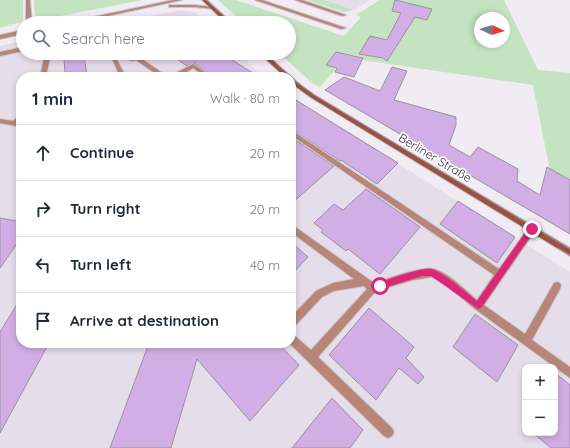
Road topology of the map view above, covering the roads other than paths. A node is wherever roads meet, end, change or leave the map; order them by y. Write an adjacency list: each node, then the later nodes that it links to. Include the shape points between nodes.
1 (28, 0): 10 (street)
2 (165, 0): 7 (street)
3 (180, 0): 7 (street)
4 (204, 0): 8 (main road)
5 (257, 0): 13 (street)
6 (297, 0): 9 (street)
7 (154, 6): 8 (street); 11 (street)
8 (213, 8): 12 (main road)
9 (344, 15)
10 (29, 16)
11 (111, 16)
12 (222, 16)
13 (343, 28)
14 (16, 34): 15 (street)
15 (0, 37)
16 (16, 51): 17 (street)
17 (0, 54)
18 (47, 60): 24 (street)
19 (115, 60): 25 (street)
20 (135, 60): 23 (street)
21 (140, 60): 23 (street)
22 (270, 60): 29 (main road)
23 (146, 64): 26 (street)
24 (44, 72)
25 (121, 72)
26 (158, 72)
27 (182, 72): 28 (street, via 193,66)
28 (202, 72)
29 (283, 72)
30 (296, 84): 34 (main road, Berliner Straße)
31 (0, 121): 32 (street)
32 (16, 122)
33 (296, 135): 37 (street)
34 (532, 229): 36 (main road, Berliner Straße); 37 (street)
35 (296, 231): 38 (street)
36 (570, 252)
37 (500, 274): 41 (street)
38 (364, 282): 40 (street); 42 (street, via 334,286 319,294)
39 (557, 286): 43 (street)
40 (373, 288): 41 (street, via 431,272); 45 (street)
41 (478, 306): 43 (street)
42 (296, 319)
43 (526, 341): 46 (street)
44 (296, 343): 45 (street)
45 (311, 357): 47 (street)
46 (570, 373)
47 (388, 432)

